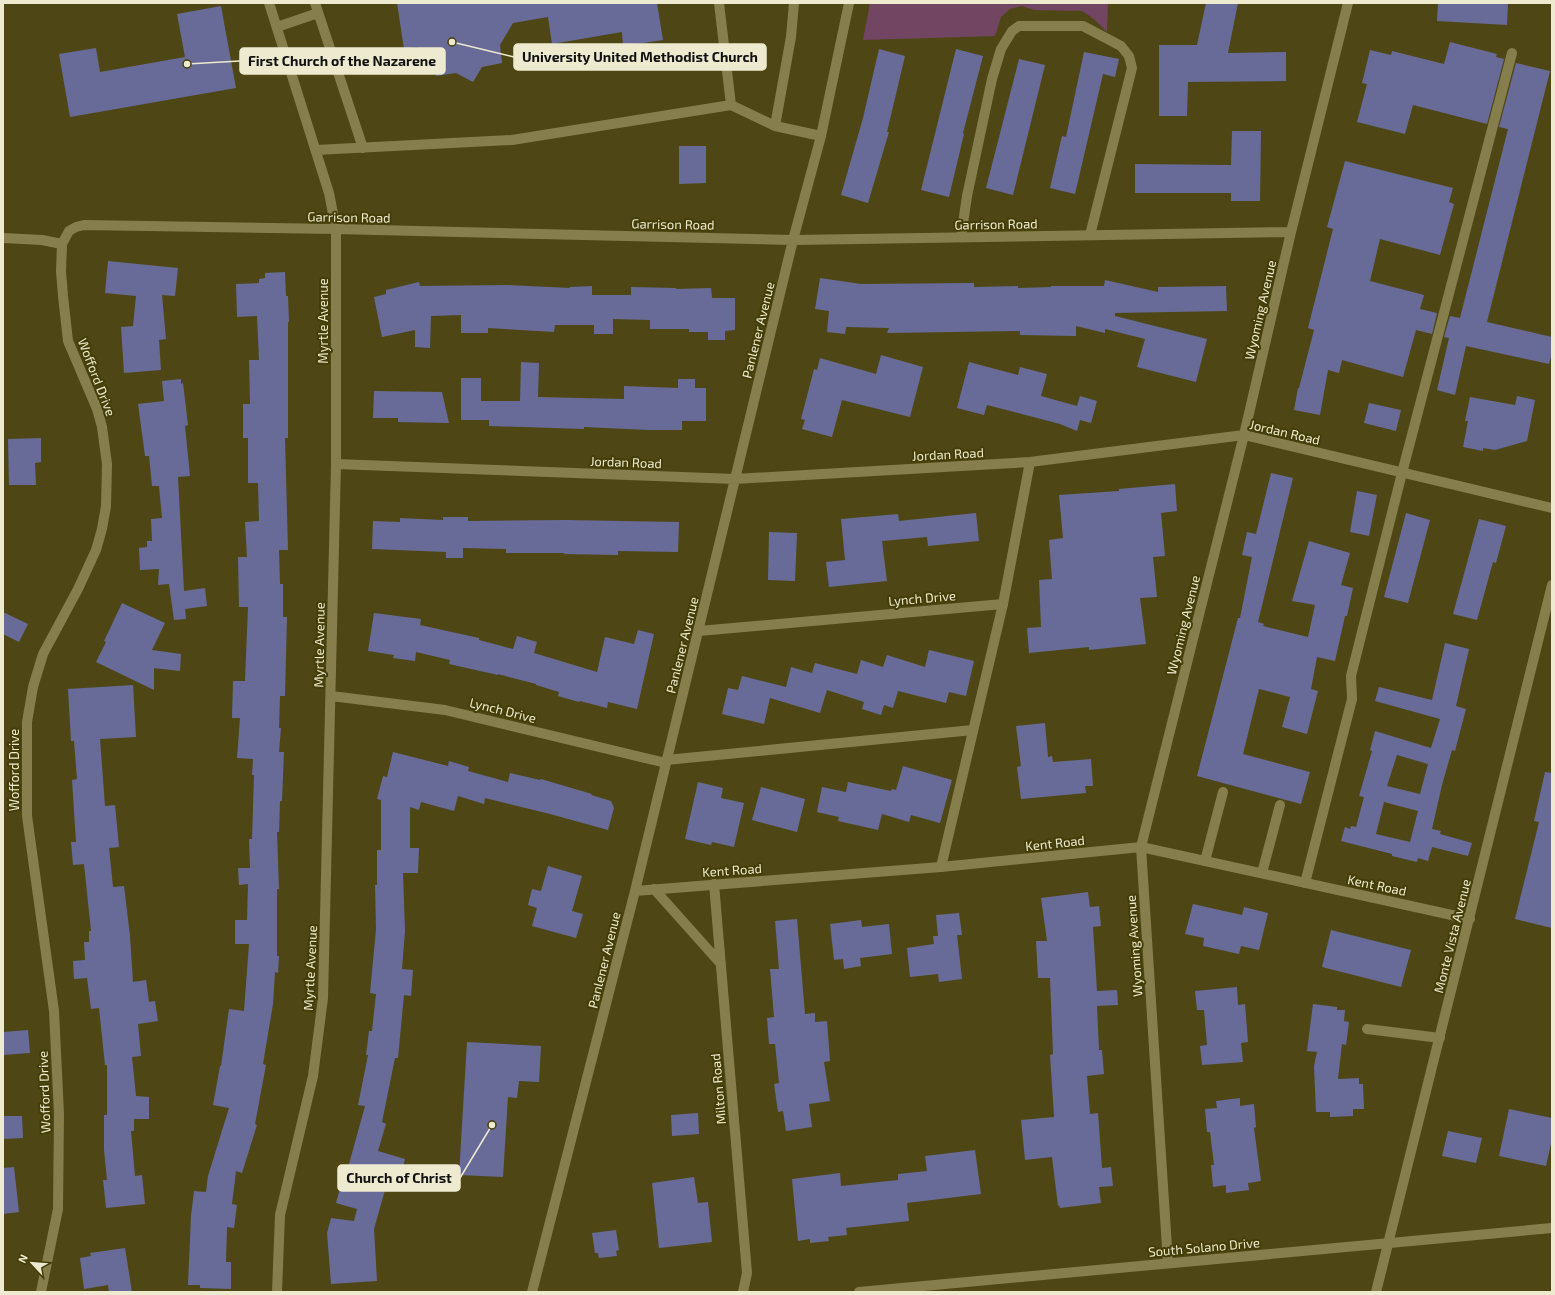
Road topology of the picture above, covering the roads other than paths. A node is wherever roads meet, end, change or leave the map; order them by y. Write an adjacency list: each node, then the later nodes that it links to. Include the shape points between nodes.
1 (269, 3): 7 (street, Myrtle Avenue)
2 (719, 3): 9 (street)
3 (794, 3): 10 (street, via 791,37)
4 (849, 3): 11 (street, Panlener Avenue)
5 (1348, 3): 15 (street, Wyoming Avenue)
6 (316, 8): 7 (street); 12 (street)
7 (277, 27): 13 (street, Myrtle Avenue)
8 (1512, 53): 24 (street)
9 (731, 105): 10 (street); 12 (street, via 512,140)
10 (775, 126): 11 (street)
11 (821, 136): 19 (street, Panlener Avenue)
12 (362, 148): 13 (street)
13 (316, 150): 14 (street, Myrtle Avenue, via 329,193)
14 (336, 229): 19 (street, Garrison Road); 20 (street, Garrison Road, via 84,225 69,231); 23 (street, Myrtle Avenue)
15 (1291, 232): 16 (street, Garrison Road); 21 (street, Wyoming Avenue)
16 (1090, 235): 17 (street, Garrison Road); 17 (street, via 1132,68 1129,56 1121,46 1083,26 1019,26 1012,31 1001,48 992,79 966,196)
17 (961, 237): 19 (street, Garrison Road)
18 (3, 238): 20 (street)
19 (793, 240): 25 (street, Panlener Avenue)
20 (62, 244): 50 (street, Wofford Drive, via 61,271 68,341 102,427 107,484 102,529 96,550 78,590 43,654 33,687 27,722 27,816 54,1011 59,1114 58,1209)
21 (1244, 435): 22 (street, Jordan Road); 24 (street, Jordan Road); 35 (street, Wyoming Avenue)
22 (1030, 462): 25 (street, Jordan Road); 28 (street)
23 (336, 464): 25 (street, Jordan Road); 30 (street, Myrtle Avenue)
24 (1402, 473): 26 (street, Jordan Road); 39 (street, via 1351,676 1352,699)
25 (735, 478): 29 (street, Panlener Avenue)
26 (1552, 508)
27 (1552, 585): 43 (street, Monte Vista Avenue)
28 (1003, 604): 29 (street, Lynch Drive); 31 (street)
29 (699, 631): 32 (street, Panlener Avenue)
30 (331, 696): 32 (street, Lynch Drive, via 445,710); 51 (street, Myrtle Avenue, via 323,998 313,1076 280,1215)
31 (974, 730): 32 (street, Lynch Drive); 37 (street)
32 (666, 762): 42 (street, Panlener Avenue)
33 (1223, 792): 36 (street)
34 (1280, 805): 38 (street)
35 (1141, 847): 36 (street, Kent Road); 37 (street, Kent Road); 49 (street, Wyoming Avenue)
36 (1205, 861): 38 (street, Kent Road)
37 (940, 868): 40 (street, Kent Road)
38 (1262, 873): 39 (street, Kent Road)
39 (1305, 883): 43 (street, Kent Road)
40 (714, 884): 41 (street, Kent Road); 44 (street, Milton Road)
41 (654, 889): 42 (street, Kent Road); 44 (street)
42 (635, 891): 52 (street, Panlener Avenue)
43 (1470, 919): 46 (street, Monte Vista Avenue)
44 (721, 964): 53 (street, Milton Road, via 747,1273)
45 (1367, 1029): 46 (street)
46 (1440, 1038): 48 (street, Monte Vista Avenue)
47 (1552, 1228): 48 (street, South Solano Drive)
48 (1388, 1244): 49 (street, South Solano Drive); 55 (street, Monte Vista Avenue)
49 (1168, 1263): 54 (street, South Solano Drive)
50 (41, 1292)
51 (277, 1292)
52 (532, 1292)
53 (743, 1292)
54 (859, 1292)
55 (1376, 1292)

